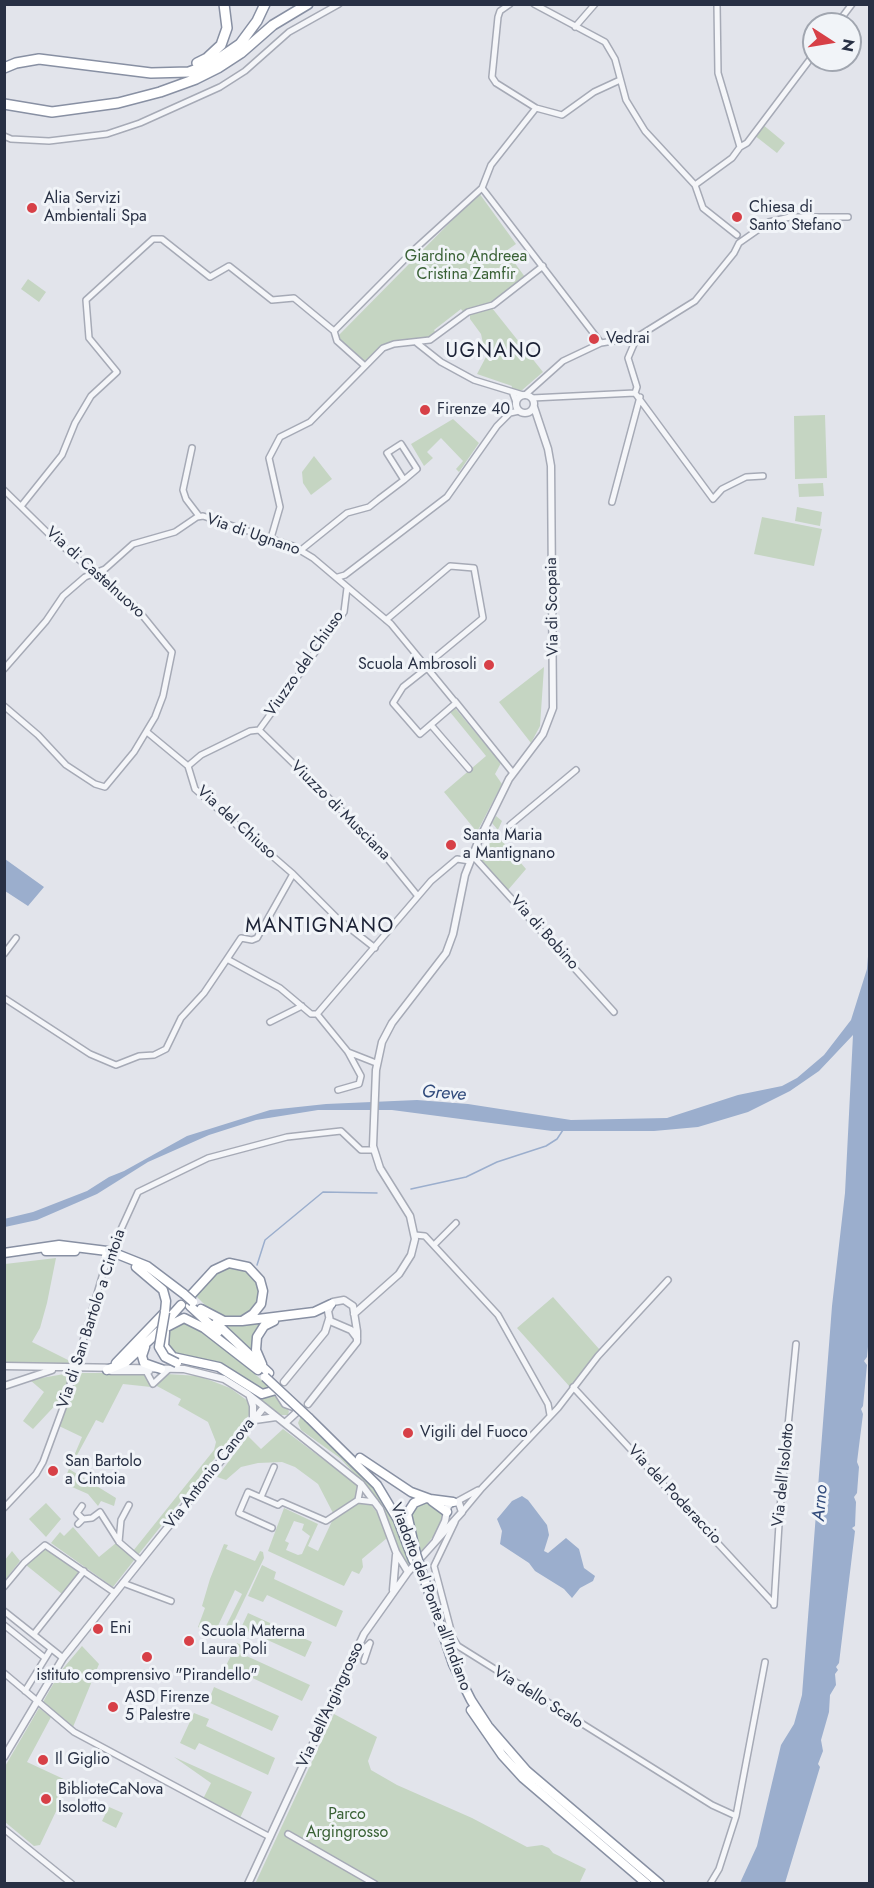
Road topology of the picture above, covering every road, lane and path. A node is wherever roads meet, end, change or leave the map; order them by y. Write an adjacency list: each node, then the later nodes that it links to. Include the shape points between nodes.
1 (224, 4): 15 (highway, via 227,28 214,53 186,67)
2 (266, 4): 12 (highway, via 255,33); 15 (highway, via 245,38 221,58 189,72)
3 (308, 4): 12 (highway)
4 (339, 4): 19 (street, via 289,32 220,87 140,123 107,134 49,141 10,140)
5 (496, 4): 10 (street)
6 (510, 4): 10 (street)
7 (534, 4): 11 (street)
8 (595, 4): 11 (street)
9 (717, 4): 20 (street, via 718,73)
10 (500, 11): 18 (street, via 492,77)
11 (575, 27): 16 (street, via 605,42 615,59)
12 (230, 60): 17 (highway, via 196,79 118,103 52,112)
13 (4, 68): 15 (highway, via 39,59)
14 (802, 70): 20 (street)
15 (151, 73)
16 (620, 80): 18 (street, via 594,92 562,115); 21 (street, via 626,100 645,130)
17 (4, 104)
18 (536, 108): 22 (street, via 491,165)
19 (4, 136)
20 (740, 147): 21 (street, via 732,158)
21 (695, 185): 24 (street, via 704,208)
22 (482, 188): 27 (street); 28 (street)
23 (848, 217): 25 (street, via 790,217 769,222)
24 (737, 235): 25 (street); 26 (street)
25 (745, 237): 26 (street)
26 (739, 243): 29 (street, via 695,301)
27 (543, 266): 30 (street, via 493,305 468,312); 31 (street)
28 (334, 331): 34 (street, via 337,341); 48 (street, via 294,297 272,300 229,266 210,277 162,239 153,239 86,300 89,339 117,372 91,396 62,455)
29 (637, 337): 31 (street); 36 (street, via 628,358)
30 (430, 340): 32 (street); 33 (street)
31 (601, 343): 37 (street, via 563,361)
32 (417, 344): 33 (street); 34 (street, via 387,346)
33 (434, 357): 35 (street, via 476,380)
34 (365, 366): 50 (street, via 310,422 282,435 273,446 269,463 280,510)
35 (513, 394): 37 (street); 39 (street)
36 (637, 395): 38 (street); 44 (street, via 713,499 722,489 746,477); 47 (street)
37 (526, 396): 38 (street); 39 (street); 40 (street)
38 (542, 399): 40 (street)
39 (516, 402): 41 (street)
40 (534, 407): 41 (street); 42 (street, Via di Scopaia)
41 (522, 412): 42 (street); 53 (street, via 509,413 497,426 447,497)
42 (542, 430): 66 (street, Via di Scopaia, via 551,478 554,696 543,734)
43 (192, 448): 49 (street, via 183,490)
44 (764, 476)
45 (404, 480): 45 (street, via 417,469 401,444 387,453); 51 (street, via 369,507 342,516)
46 (4, 490): 48 (street, Via di Castelnuovo)
47 (612, 502)
48 (22, 506): 52 (street, Via di Castelnuovo)
49 (200, 516): 50 (street, Via di Ugnano); 52 (street, Via di Ugnano, via 175,532 133,544 105,569)
50 (271, 538): 51 (street, Via di Ugnano)
51 (301, 550): 53 (street, Via di Ugnano)
52 (94, 572): 57 (street, Via di Ugnano, via 63,596); 62 (street, Via di Castelnuovo, via 134,605 172,652 163,696)
53 (338, 577): 54 (street, Via di Ugnano)
54 (347, 588): 55 (street, Via di Ugnano); 61 (street, Viuzzo del Chiuso, via 344,612)
55 (386, 620): 56 (street, Via di Ugnano); 56 (street, via 450,566 474,568 484,616)
56 (426, 667): 58 (street, Via di Ugnano); 60 (street, via 403,687 393,703 420,734)
57 (4, 669)
58 (456, 703): 60 (street); 66 (street, Via di Ugnano)
59 (4, 706): 62 (street, via 66,765 103,788)
60 (431, 725): 64 (street)
61 (259, 730): 63 (street, Viuzzo del Chiuso, via 201,755); 70 (street, Viuzzo di Musciana, via 374,842)
62 (147, 732): 63 (street, Via del Chiuso)
63 (188, 766): 69 (street, Via del Chiuso, via 195,789)
64 (469, 769)
65 (576, 770): 67 (street)
66 (513, 773): 68 (street, Via di Scopaia)
67 (510, 825)
68 (471, 858): 70 (street, via 455,860); 77 (street, Via di Bobino); 81 (street, Via di Scopaia, via 448,949 388,1028)
69 (293, 874): 72 (street, Via del Chiuso, via 338,919); 74 (street, via 257,938 241,939)
70 (417, 895): 72 (street)
71 (16, 938): 73 (street)
72 (375, 948): 78 (street)
73 (4, 954)
74 (227, 959): 75 (street, via 181,1018 166,1049 121,1065 90,1054); 76 (street, via 280,988)
75 (4, 998)
76 (302, 1006): 78 (street); 79 (street)
77 (615, 1011)
78 (317, 1014): 80 (street)
79 (270, 1022)
80 (348, 1053): 81 (street); 82 (street, via 362,1080)
81 (376, 1064): 83 (street, Via di Scopaia)
82 (338, 1090)
83 (374, 1150): 85 (street, Via di Scopaia, via 410,1216); 88 (street, Via di San Bartolo a Cintoia, via 361,1150 343,1131 328,1131 242,1147 193,1164 138,1192)
84 (456, 1223): 86 (street)
85 (415, 1235): 86 (street, via 422,1235); 92 (street, via 405,1267)
86 (434, 1245): 126 (street, via 498,1315 548,1404)
87 (4, 1253): 88 (highway, Viadotto del Ponte all'Indiano, via 59,1245)
88 (109, 1255): 89 (highway, Viadotto del Ponte all'Indiano, via 65,1251); 90 (highway, Viadotto del Ponte all'Indiano); 93 (highway, Viadotto del Ponte all'Indiano, via 147,1266); 112 (street, Via di San Bartolo a Cintoia)
89 (4, 1259)
90 (136, 1267): 93 (highway, Viadotto del Ponte all'Indiano); 97 (highway, via 163,1290)
91 (668, 1280): 120 (street, Via dell'Argingrosso)
92 (375, 1296): 94 (street); 99 (street)
93 (187, 1300): 96 (highway, Viadotto del Ponte all'Indiano); 102 (highway, via 219,1267 234,1263 248,1267 260,1280 263,1295 258,1309); 105 (highway); 116 (highway, Viadotto del Ponte all'Indiano)
94 (349, 1302): 95 (street, via 338,1300); 99 (street)
95 (331, 1304): 98 (highway); 100 (street)
96 (201, 1309): 102 (highway, via 224,1321); 116 (highway, Viadotto del Ponte all'Indiano)
97 (165, 1312): 114 (highway, via 122,1358); 117 (highway, bridge, via 159,1347 165,1357)
98 (314, 1312): 100 (highway); 101 (highway)
99 (354, 1315): 104 (street, via 350,1323); 107 (street)
100 (328, 1317): 104 (street); 106 (street)
101 (280, 1318): 102 (highway); 116 (highway, via 267,1324 257,1337 257,1354)
102 (242, 1322)
103 (168, 1326): 105 (highway); 116 (highway, via 183,1318 194,1321); 117 (highway, via 164,1342 171,1355 214,1365)
104 (341, 1327): 106 (street); 107 (street, via 351,1330)
105 (159, 1331): 108 (highway)
106 (326, 1332): 118 (street)
107 (357, 1338): 123 (street, via 351,1352)
108 (147, 1343): 113 (highway, via 143,1361 150,1367); 114 (highway, via 123,1364)
109 (796, 1344): 163 (street, Via dell'Isolotto)
110 (6, 1366): 111 (street); 119 (street, via 15,1375)
111 (58, 1369): 112 (street); 119 (street)
112 (75, 1369): 114 (street); 143 (street, Via di San Bartolo a Cintoia, via 39,1470)
113 (165, 1369): 114 (street); 115 (street); 115 (street, via 153,1384); 122 (street, via 212,1374)
114 (104, 1370): 115 (street)
115 (146, 1371)
116 (264, 1372): 128 (highway, Viadotto del Ponte all'Indiano, bridge)
117 (232, 1374): 121 (highway, via 262,1394)
118 (284, 1382)
119 (8, 1384)
120 (573, 1387): 126 (street, Via dell'Argingrosso); 163 (street, Via del Poderaccio)
121 (276, 1390): 125 (street, via 285,1404)
122 (248, 1394): 124 (street); 129 (street, via 253,1406)
123 (307, 1404)
124 (264, 1407): 127 (street, Via Antonio Canova); 129 (street, Via Antonio Canova)
125 (297, 1412): 130 (street); 131 (street)
126 (550, 1415): 135 (street, Via dell'Argingrosso)
127 (276, 1416): 129 (street); 130 (street, Via Antonio Canova)
128 (311, 1416): 132 (highway, Viadotto del Ponte all'Indiano); 155 (highway, Viadotto del Ponte all'Indiano, via 381,1491 398,1520)
129 (252, 1421): 153 (street, Via Antonio Canova)
130 (285, 1423): 131 (street, Via Antonio Canova)
131 (291, 1428): 134 (street, Via Antonio Canova)
132 (360, 1458): 137 (highway, via 394,1483); 155 (highway, Viadotto del Ponte all'Indiano, via 395,1504)
133 (274, 1467): 136 (street)
134 (361, 1484): 138 (street); 139 (street, Via Antonio Canova)
135 (482, 1488): 140 (street, Via dell'Argingrosso); 144 (street, Via dell'Argingrosso)
136 (261, 1497): 138 (street, via 326,1521); 149 (street, via 248,1492 239,1514)
137 (428, 1498): 140 (highway); 145 (highway); 155 (highway, via 414,1503 407,1514)
138 (357, 1500): 139 (street)
139 (375, 1502): 152 (street, Via Antonio Canova)
140 (454, 1502): 144 (street, via 461,1504); 145 (street, Via dell'Argingrosso, via 447,1506)
141 (129, 1505): 151 (street, via 121,1520)
142 (82, 1506): 146 (street, via 77,1513)
143 (4, 1508)
144 (462, 1512): 147 (street, Via dell'Argingrosso)
145 (447, 1513): 147 (street); 150 (street, Via dell'Argingrosso)
146 (82, 1519): 148 (street); 151 (street, via 100,1512)
147 (455, 1520): 150 (street, Via dell'Argingrosso); 179 (street, Via dello Scalo, via 434,1566 458,1646 712,1805)
148 (78, 1524)
149 (272, 1528)
150 (436, 1540): 155 (street, Via dell'Argingrosso)
151 (119, 1542): 153 (street)
152 (396, 1552): 154 (street, Via Antonio Canova); 155 (street, Via Antonio Canova)
153 (141, 1560): 158 (street, Via Antonio Canova)
154 (396, 1562): 157 (street, Via Antonio Canova); 161 (street, Via Antonio Canova)
155 (414, 1564): 157 (street, Via dell'Argingrosso); 177 (highway, Viadotto del Ponte all'Indiano, via 463,1685)
156 (84, 1571): 159 (street, via 44,1545); 160 (street); 167 (street)
157 (403, 1579): 161 (street, Via dell'Argingrosso)
158 (123, 1582): 160 (street, Via Antonio Canova); 162 (street)
159 (4, 1587)
160 (115, 1593): 170 (street, Via Antonio Canova)
161 (390, 1596): 173 (street, Via dell'Argingrosso, via 366,1631)
162 (171, 1601)
163 (774, 1605)
164 (4, 1611): 165 (street)
165 (11, 1616): 166 (street); 167 (street)
166 (4, 1624): 169 (street)
167 (34, 1634): 168 (street)
168 (51, 1649): 169 (street); 170 (street)
169 (45, 1658): 175 (street)
170 (63, 1658): 176 (street, Via Antonio Canova)
171 (364, 1661): 173 (street, via 370,1643)
172 (765, 1662): 179 (street)
173 (351, 1663): 182 (street, Via dell'Argingrosso)
174 (4, 1673): 175 (street)
175 (25, 1691): 176 (street)
176 (36, 1701): 178 (street, Via Antonio Canova); 182 (street, via 92,1742)
177 (500, 1747): 186 (highway, Viadotto del Ponte all'Indiano, via 531,1785); 187 (highway, Viadotto del Ponte all'Indiano)
178 (4, 1757)
179 (736, 1816): 188 (street, via 719,1869)
180 (4, 1829): 183 (street)
181 (288, 1834): 185 (street)
182 (270, 1836): 184 (street, Via dell'Argingrosso)
183 (72, 1883)
184 (248, 1884)
185 (375, 1884)
186 (647, 1884)
187 (660, 1884)
188 (710, 1884)

